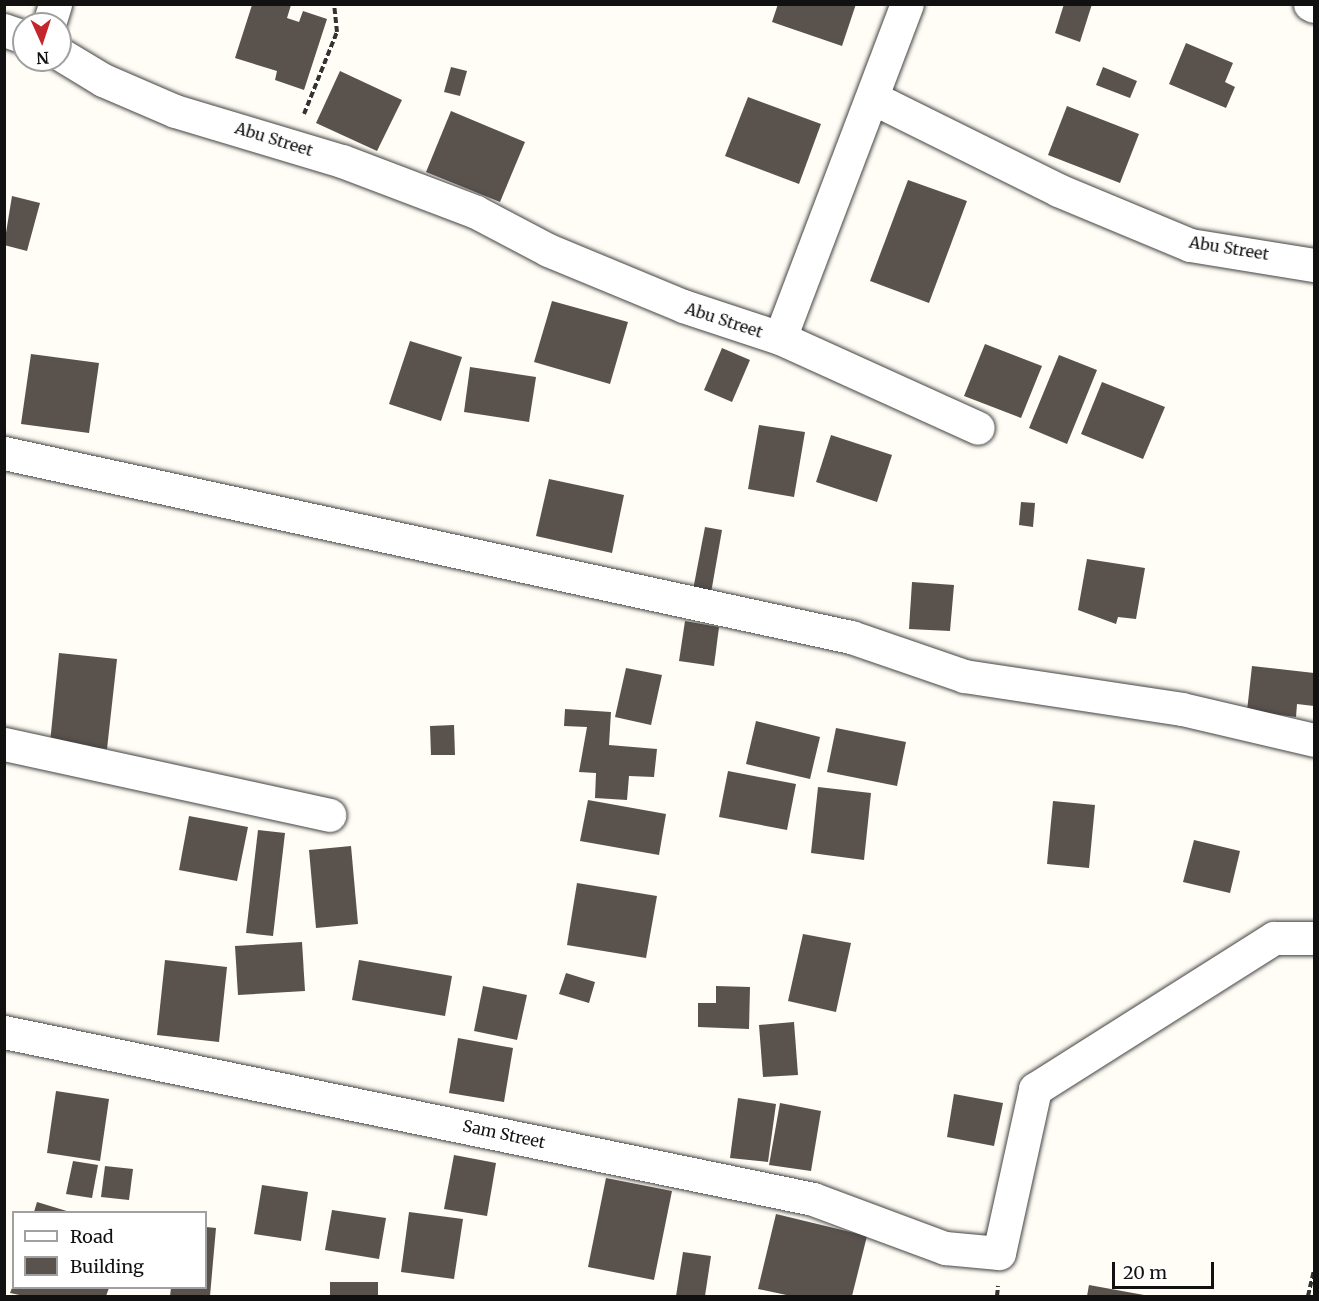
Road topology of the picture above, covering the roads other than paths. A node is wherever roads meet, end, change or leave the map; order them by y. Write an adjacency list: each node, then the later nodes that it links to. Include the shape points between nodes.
1 (907, 4): 3 (street)
2 (72, 61): 5 (street, Abu Street, via 103,80 175,111 250,129 476,212 548,250 683,306)
3 (875, 99): 4 (street, Abu Street, via 1058,190 1190,245); 5 (street, Abu Street)
4 (1314, 265)
5 (780, 338): 6 (street)
6 (978, 428)
7 (4, 453): 8 (street, via 851,637 964,676 1182,709)
8 (1314, 740)
9 (4, 744): 10 (street)
10 (329, 815)
11 (1314, 938): 12 (street, Sam Street, via 1274,938 1035,1089 999,1252 945,1248 813,1199)
12 (4, 1032)

